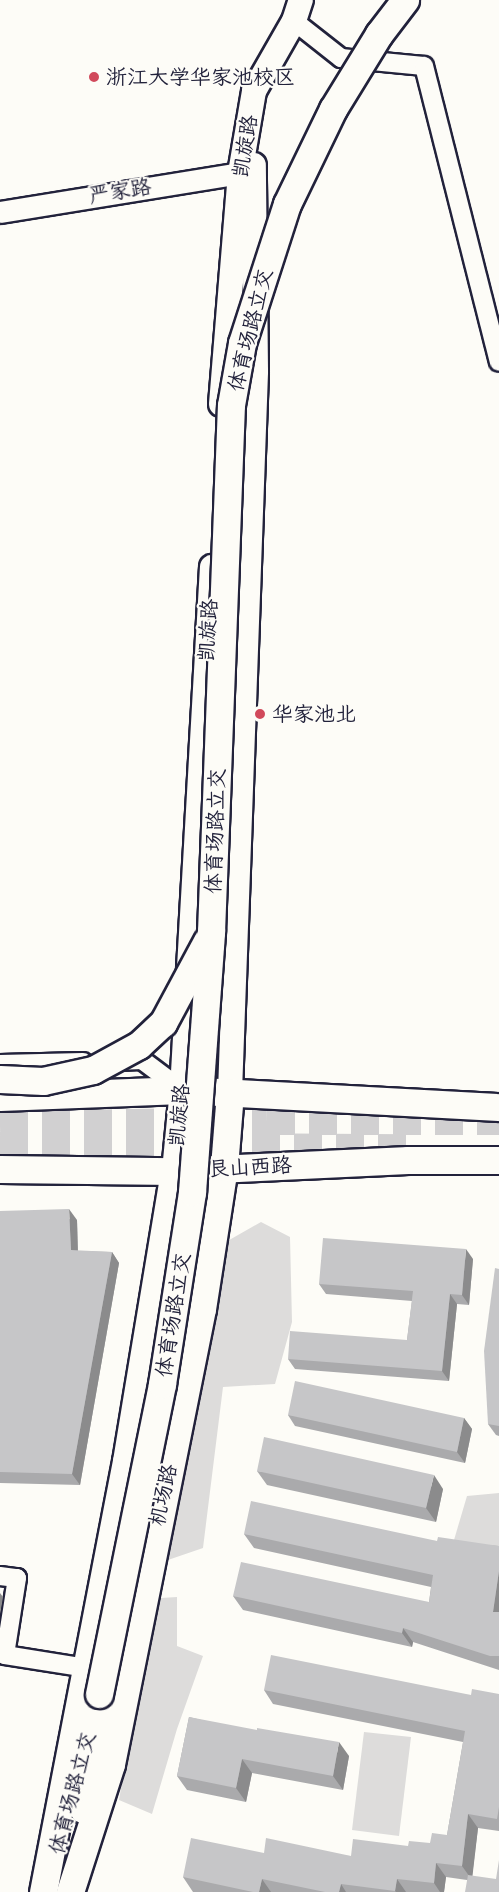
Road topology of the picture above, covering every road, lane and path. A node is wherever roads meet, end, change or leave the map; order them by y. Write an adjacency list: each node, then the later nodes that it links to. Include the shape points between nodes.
1 (405, 0): 7 (main road, 体育场路立交, bridge, via 333,109 287,204 242,343 231,405)
2 (298, 11): 3 (main road, 凯旋路); 6 (street, via 341,58 424,66)
3 (254, 91): 4 (main road, 凯旋路); 11 (main road, 凯旋路, via 256,371)
4 (240, 173): 5 (street, 严家路); 10 (main road, 凯旋路, via 225,339)
5 (0, 212)
6 (499, 362)
7 (211, 932): 9 (main road, bridge, via 163,1023 139,1045 93,1071 43,1081); 20 (main road, 体育场路立交, bridge, via 192,1192 180,1277)
8 (0, 1064): 10 (street, via 142,1060)
9 (0, 1079)
10 (182, 1090): 11 (main road); 12 (main road); 17 (main road, 凯旋路)
11 (230, 1092): 13 (main road); 15 (main road, 机场路)
12 (0, 1097)
13 (499, 1107)
14 (499, 1160): 15 (main road, 艮山西路)
15 (224, 1167): 17 (main road, 艮山西路); 21 (main road, 机场路, via 201,1310 111,1764)
16 (0, 1169): 17 (main road, 艮山西路)
17 (174, 1171): 19 (main road, 机场路, via 152,1320)
18 (0, 1576): 19 (street, via 17,1578 5,1655)
19 (86, 1668): 22 (main road, 机场路)
20 (99, 1694): 21 (main road, 体育场路立交); 22 (main road, 体育场路立交)
21 (72, 1882)
22 (44, 1892)

